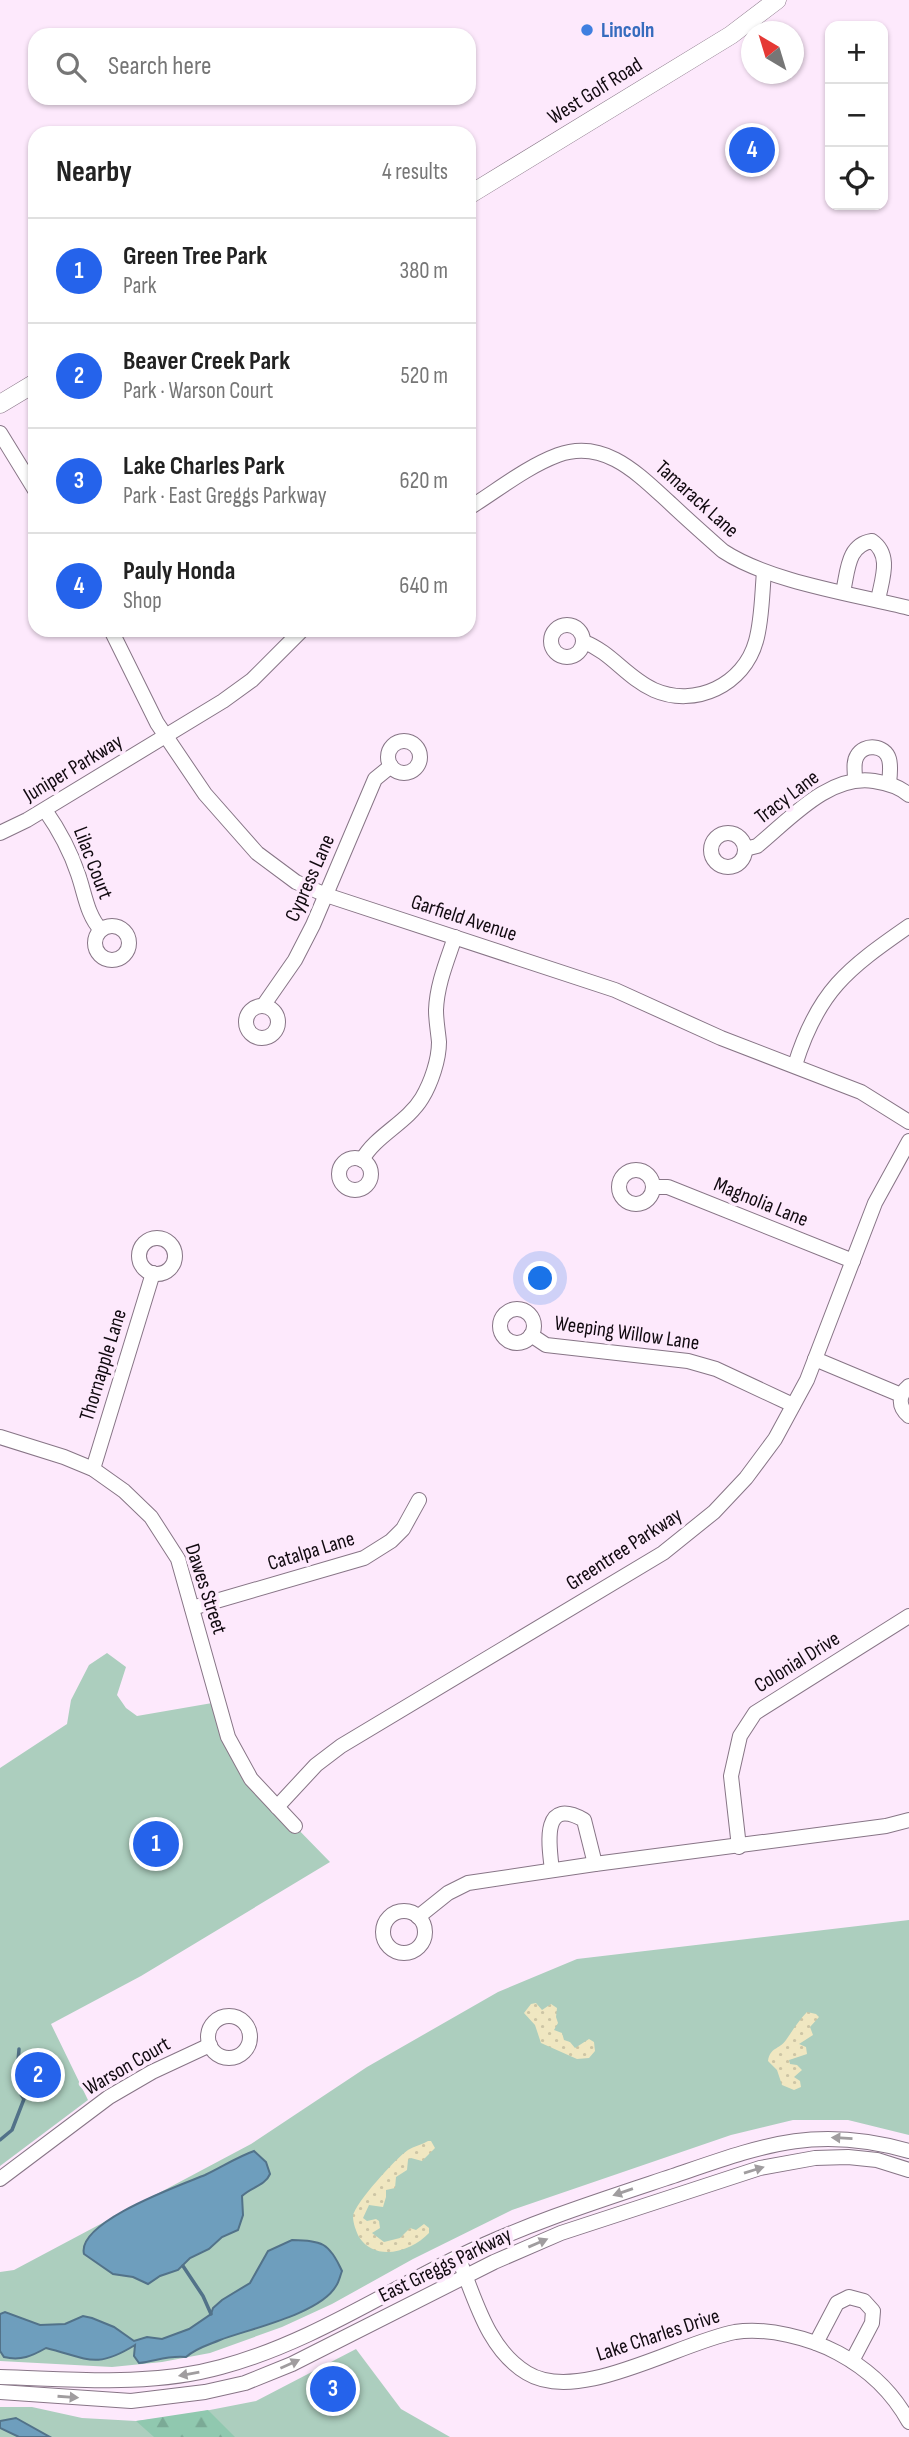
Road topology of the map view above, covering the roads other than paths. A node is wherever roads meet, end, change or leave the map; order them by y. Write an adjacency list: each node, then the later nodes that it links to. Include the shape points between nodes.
1 (777, 0): 2 (street, West Golf Road, via 731,35)
2 (476, 191)
3 (28, 387): 4 (street)
4 (0, 404)
5 (0, 433): 6 (street)
6 (28, 479)
7 (476, 504): 8 (street, Tamarack Lane, via 561,454 595,452 633,470 723,551)
8 (764, 572): 9 (street, Tamarack Lane); 14 (street, via 756,641 748,660 728,682 702,695 680,697 653,690 600,648)
9 (843, 592): 10 (street, Tamarack Lane); 10 (street, via 854,549 861,542 872,541 885,558)
10 (878, 600): 11 (street, Tamarack Lane)
11 (909, 608)
12 (115, 637): 15 (street, Garfield Avenue)
13 (295, 637): 15 (street, via 252,680)
14 (584, 642)
15 (165, 736): 20 (street, Juniper Parkway); 23 (street, Garfield Avenue, via 205,794 257,853 296,882)
16 (391, 766): 23 (street, Cypress Lane, via 375,779)
17 (855, 779): 18 (street, Tracy Lane); 18 (street, Tracy Lane, via 857,755 872,747 887,755); 22 (street, Tracy Lane, via 825,791 757,846)
18 (889, 783): 19 (street, Tracy Lane)
19 (909, 795)
20 (45, 810): 21 (street, Juniper Parkway); 25 (street, Lilac Court, via 64,837 92,921)
21 (0, 833)
22 (745, 849)
23 (326, 895): 26 (street, Garfield Avenue); 27 (street, Cypress Lane, via 295,960)
24 (909, 926): 28 (street, via 845,974 819,1006)
25 (101, 930)
26 (454, 937): 28 (street, Garfield Avenue, via 615,990); 31 (street, via 439,983 439,1045 434,1069 422,1098)
27 (263, 1006)
28 (795, 1066): 29 (street, Garfield Avenue, via 862,1092)
29 (909, 1122)
30 (909, 1141): 33 (street, Greentree Parkway, via 875,1203)
31 (362, 1160)
32 (653, 1187): 33 (street, Magnolia Lane, via 668,1187)
33 (853, 1261): 36 (street, Greentree Parkway)
34 (153, 1273): 41 (street, Thornapple Lane)
35 (531, 1335): 38 (street, Weeping Willow Lane, via 546,1345 716,1368)
36 (815, 1359): 37 (street); 38 (street, Greentree Parkway)
37 (905, 1391): 39 (street, via 901,1406)
38 (793, 1405): 45 (street, Greentree Parkway, via 746,1478 689,1535 341,1746)
39 (909, 1416)
40 (0, 1437): 41 (street, Dawes Street)
41 (93, 1469): 43 (street, Dawes Street, via 124,1491 157,1526 178,1559)
42 (419, 1500): 43 (street, Catalpa Lane, via 403,1529 364,1558)
43 (192, 1608): 45 (street, Dawes Street, via 228,1737 251,1779)
44 (909, 1616): 48 (street, Colonial Drive, via 755,1713 740,1735 732,1776)
45 (277, 1807): 47 (street, Dawes Street)
46 (909, 1820): 48 (street)
47 (295, 1826)
48 (739, 1847): 49 (street)
49 (595, 1864): 50 (street); 50 (street, via 584,1820 571,1813 559,1815 548,1830)
50 (552, 1870): 51 (street, via 468,1883)
51 (418, 1917)
52 (210, 2045): 55 (street, Warson Court, via 109,2097)
53 (909, 2151): 56 (street, East Greggs Parkway, one-way to 56, via 823,2137 771,2145 572,2210)
54 (909, 2170): 57 (street, East Greggs Parkway, one-way to 54, via 561,2233 760,2168 848,2157)
55 (0, 2179)
56 (458, 2257): 57 (street, Lake Charles Drive); 60 (street, East Greggs Parkway, one-way to 60, via 332,2325 221,2367 126,2381)
57 (467, 2277): 58 (street, Lake Charles Drive, via 489,2332 504,2354 527,2374 548,2381 575,2382 604,2375 736,2332 765,2332); 61 (street, East Greggs Parkway, one-way to 57, via 131,2401 244,2383)
58 (816, 2343): 59 (street, Lake Charles Drive); 59 (street, via 837,2304 849,2297 864,2301 873,2311 872,2323)
59 (852, 2361): 62 (street, Lake Charles Drive, via 879,2381)
60 (0, 2377)
61 (0, 2392)
62 (909, 2421)

